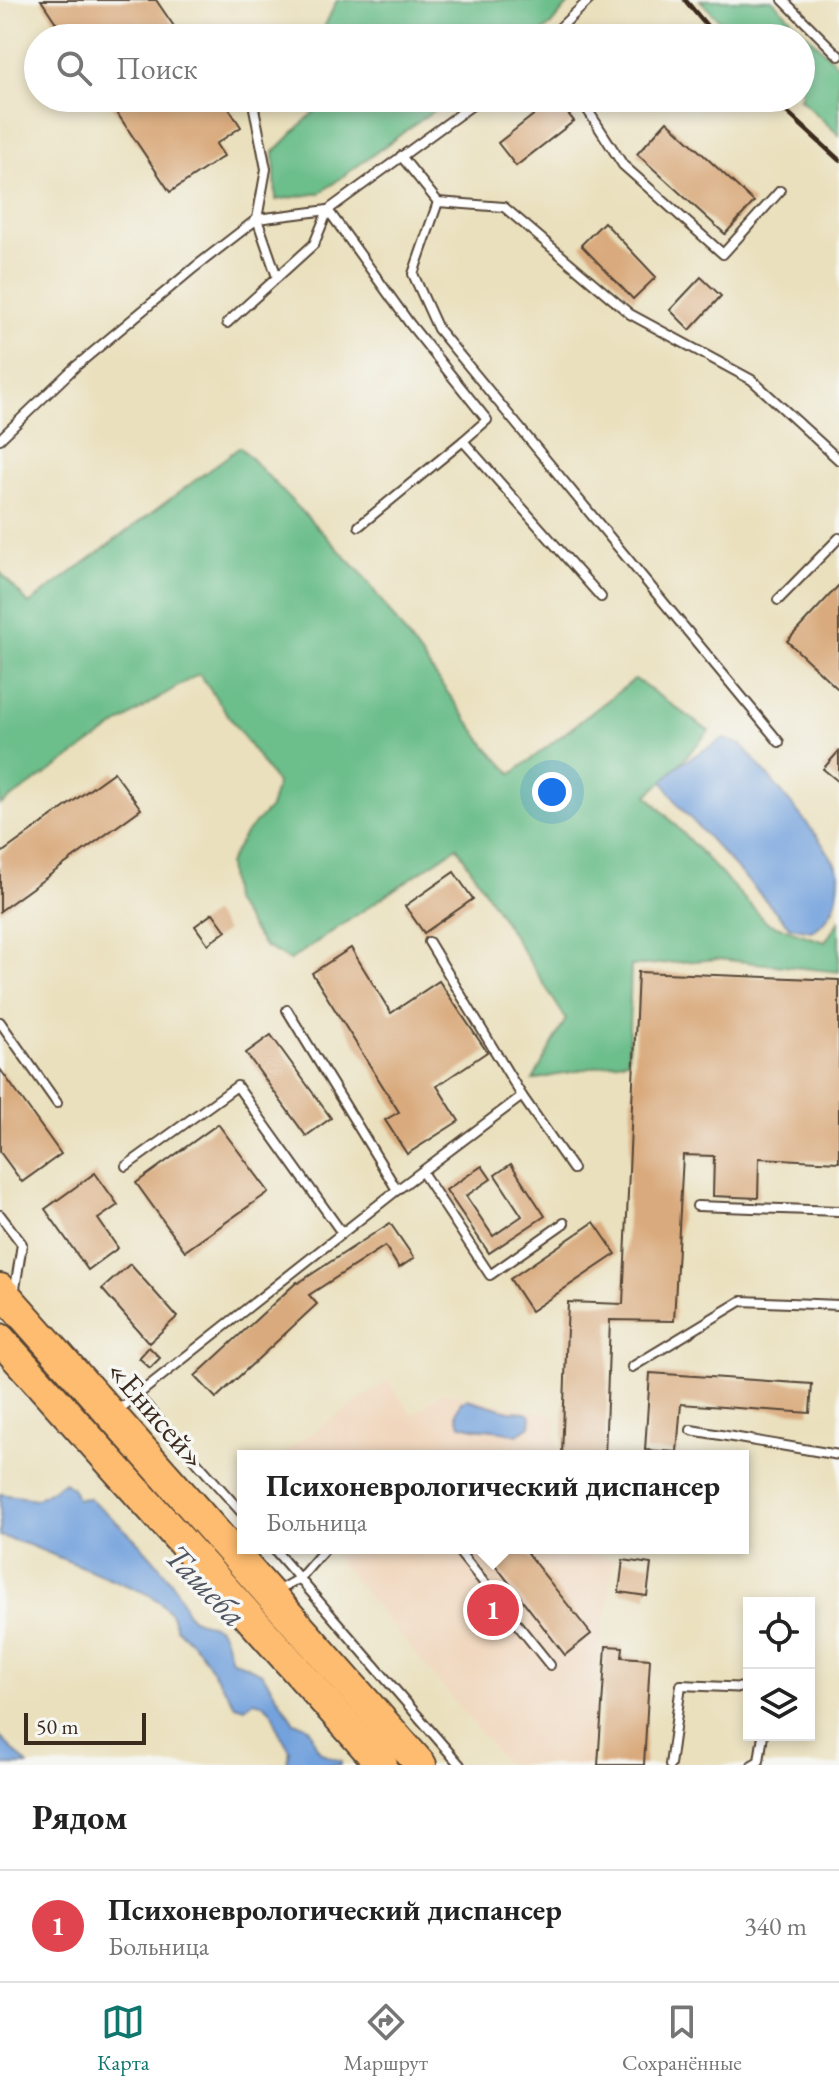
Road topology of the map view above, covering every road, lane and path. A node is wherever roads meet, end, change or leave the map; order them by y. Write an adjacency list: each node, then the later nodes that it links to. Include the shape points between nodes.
1 (589, 0): 3 (lane)
2 (783, 0): 4 (lane)
3 (564, 24)
4 (807, 24)
5 (815, 32): 6 (lane)
6 (839, 56)
7 (255, 112): 14 (lane, via 266,169)
8 (462, 112): 10 (lane)
9 (589, 112): 11 (lane, via 623,165 723,254)
10 (401, 156): 12 (lane); 13 (lane)
11 (780, 191)
12 (438, 202): 19 (lane, via 504,207 630,314 752,380); 24 (lane, via 413,274 438,329)
13 (328, 210): 14 (lane); 15 (lane, via 314,244); 18 (lane, via 487,420)
14 (257, 219): 15 (lane); 17 (lane, via 75,367)
15 (277, 277): 16 (lane)
16 (227, 323)
17 (0, 439)
18 (463, 441): 20 (lane); 22 (lane)
19 (839, 460)
20 (359, 526)
21 (839, 538): 23 (lane)
22 (601, 597)
23 (778, 600)
24 (779, 742)
25 (429, 942): 28 (lane)
26 (287, 1010): 33 (lane)
27 (0, 1022): 29 (lane)
28 (522, 1096): 31 (lane); 32 (lane)
29 (57, 1103)
30 (126, 1166): 38 (lane, via 237,1086)
31 (573, 1169)
32 (422, 1172): 33 (lane); 37 (lane, via 490,1275)
33 (397, 1190): 38 (lane)
34 (697, 1206): 35 (lane)
35 (839, 1211)
36 (0, 1215): 39 (lane, via 22,1244)
37 (564, 1223)
38 (342, 1233): 43 (lane)
39 (6, 1296): 44 (highway, «Енисей»)
40 (839, 1305): 42 (lane, via 741,1301)
41 (0, 1339): 56 (highway, «Енисей»)
42 (632, 1367)
43 (137, 1395): 44 (lane); 47 (lane)
44 (110, 1416): 52 (highway, «Енисей»)
45 (691, 1430): 46 (lane)
46 (839, 1455)
47 (237, 1507)
48 (278, 1554): 51 (lane)
49 (321, 1554): 51 (lane)
50 (461, 1554): 53 (lane)
51 (300, 1578): 52 (lane); 58 (lane)
52 (269, 1595): 57 (highway, «Енисей»)
53 (550, 1665)
54 (743, 1688): 59 (lane, via 681,1685)
55 (762, 1741): 60 (lane, via 759,1761)
56 (382, 1765)
57 (421, 1765)
58 (460, 1765)
59 (670, 1765)
60 (752, 1765)

